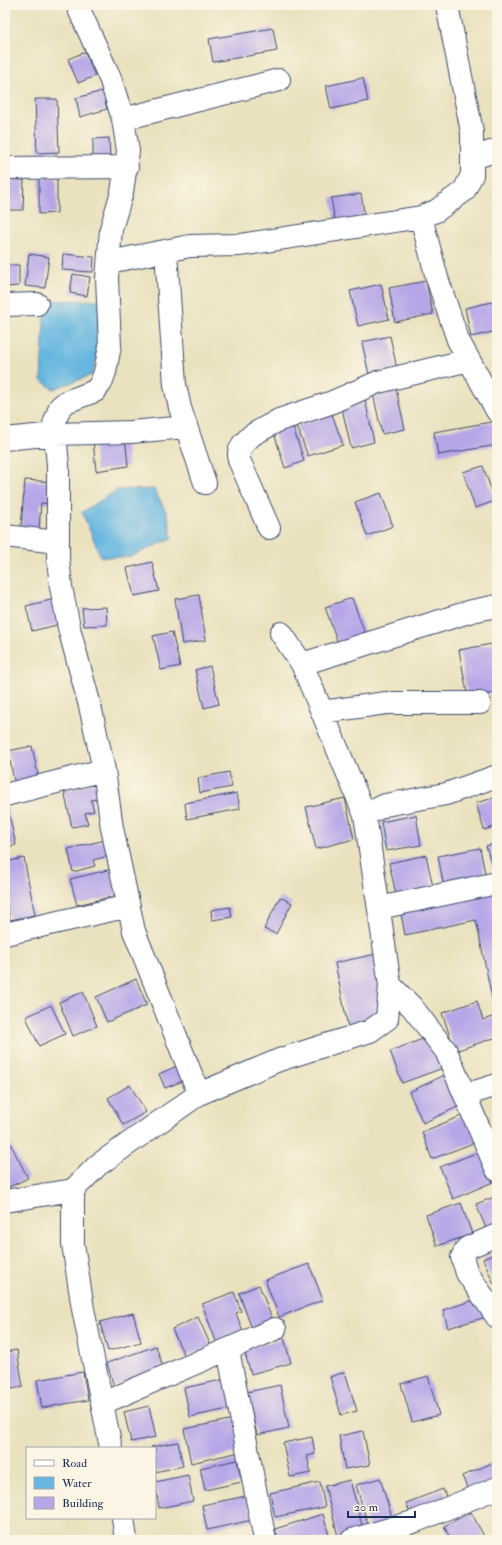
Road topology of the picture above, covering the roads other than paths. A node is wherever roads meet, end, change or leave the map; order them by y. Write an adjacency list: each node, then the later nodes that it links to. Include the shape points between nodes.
1 (77, 5): 4 (street, via 110,78)
2 (447, 5): 6 (street, via 472,132)
3 (279, 80): 4 (street)
4 (122, 119): 7 (street, via 128,151)
5 (497, 150): 6 (street)
6 (473, 158): 9 (street, via 472,174 464,191 436,211)
7 (127, 167): 8 (street); 11 (street, via 111,229)
8 (5, 168)
9 (421, 217): 10 (street, via 240,245 190,246); 14 (street, via 447,310 458,340)
10 (166, 251): 11 (street); 16 (street, via 173,370)
11 (108, 262): 17 (street, via 110,346 102,383 95,391 66,402 60,407 54,424)
12 (37, 304): 13 (street)
13 (5, 305)
14 (469, 360): 15 (street); 20 (street, via 378,382 330,403 279,420 252,435 243,444 238,460)
15 (497, 411)
16 (186, 427): 17 (street, via 131,432); 19 (street)
17 (55, 434): 18 (street); 22 (street, via 59,495)
18 (5, 439)
19 (204, 483)
20 (269, 528)
21 (5, 536): 22 (street)
22 (58, 542): 28 (street, via 61,587 70,632)
23 (497, 606): 25 (street)
24 (281, 633): 25 (street)
25 (302, 664): 27 (street)
26 (480, 703): 27 (street, via 386,703)
27 (322, 712): 31 (street)
28 (104, 770): 30 (street); 33 (street, via 112,828)
29 (497, 776): 31 (street, via 446,794 385,804)
30 (5, 795)
31 (365, 815): 34 (street)
32 (497, 883): 34 (street)
33 (129, 906): 35 (street); 38 (street, via 134,931)
34 (379, 908): 36 (street)
35 (5, 934)
36 (390, 985): 38 (street, via 387,1019 370,1031 279,1060); 39 (street, via 412,1007 446,1051)
37 (497, 1085): 39 (street)
38 (199, 1094): 41 (street, via 98,1165)
39 (465, 1094): 40 (street)
40 (497, 1170)
41 (73, 1190): 42 (street); 47 (street, via 73,1244 83,1309)
42 (5, 1202)
43 (497, 1235): 44 (street, via 467,1248 462,1257 467,1273)
44 (497, 1317)
45 (276, 1329): 46 (street)
46 (228, 1350): 47 (street); 52 (street)
47 (103, 1403): 48 (street)
48 (111, 1447)
49 (497, 1488): 53 (street, via 416,1521)
50 (123, 1519): 51 (street)
51 (126, 1540)
52 (265, 1540)
53 (352, 1540)

